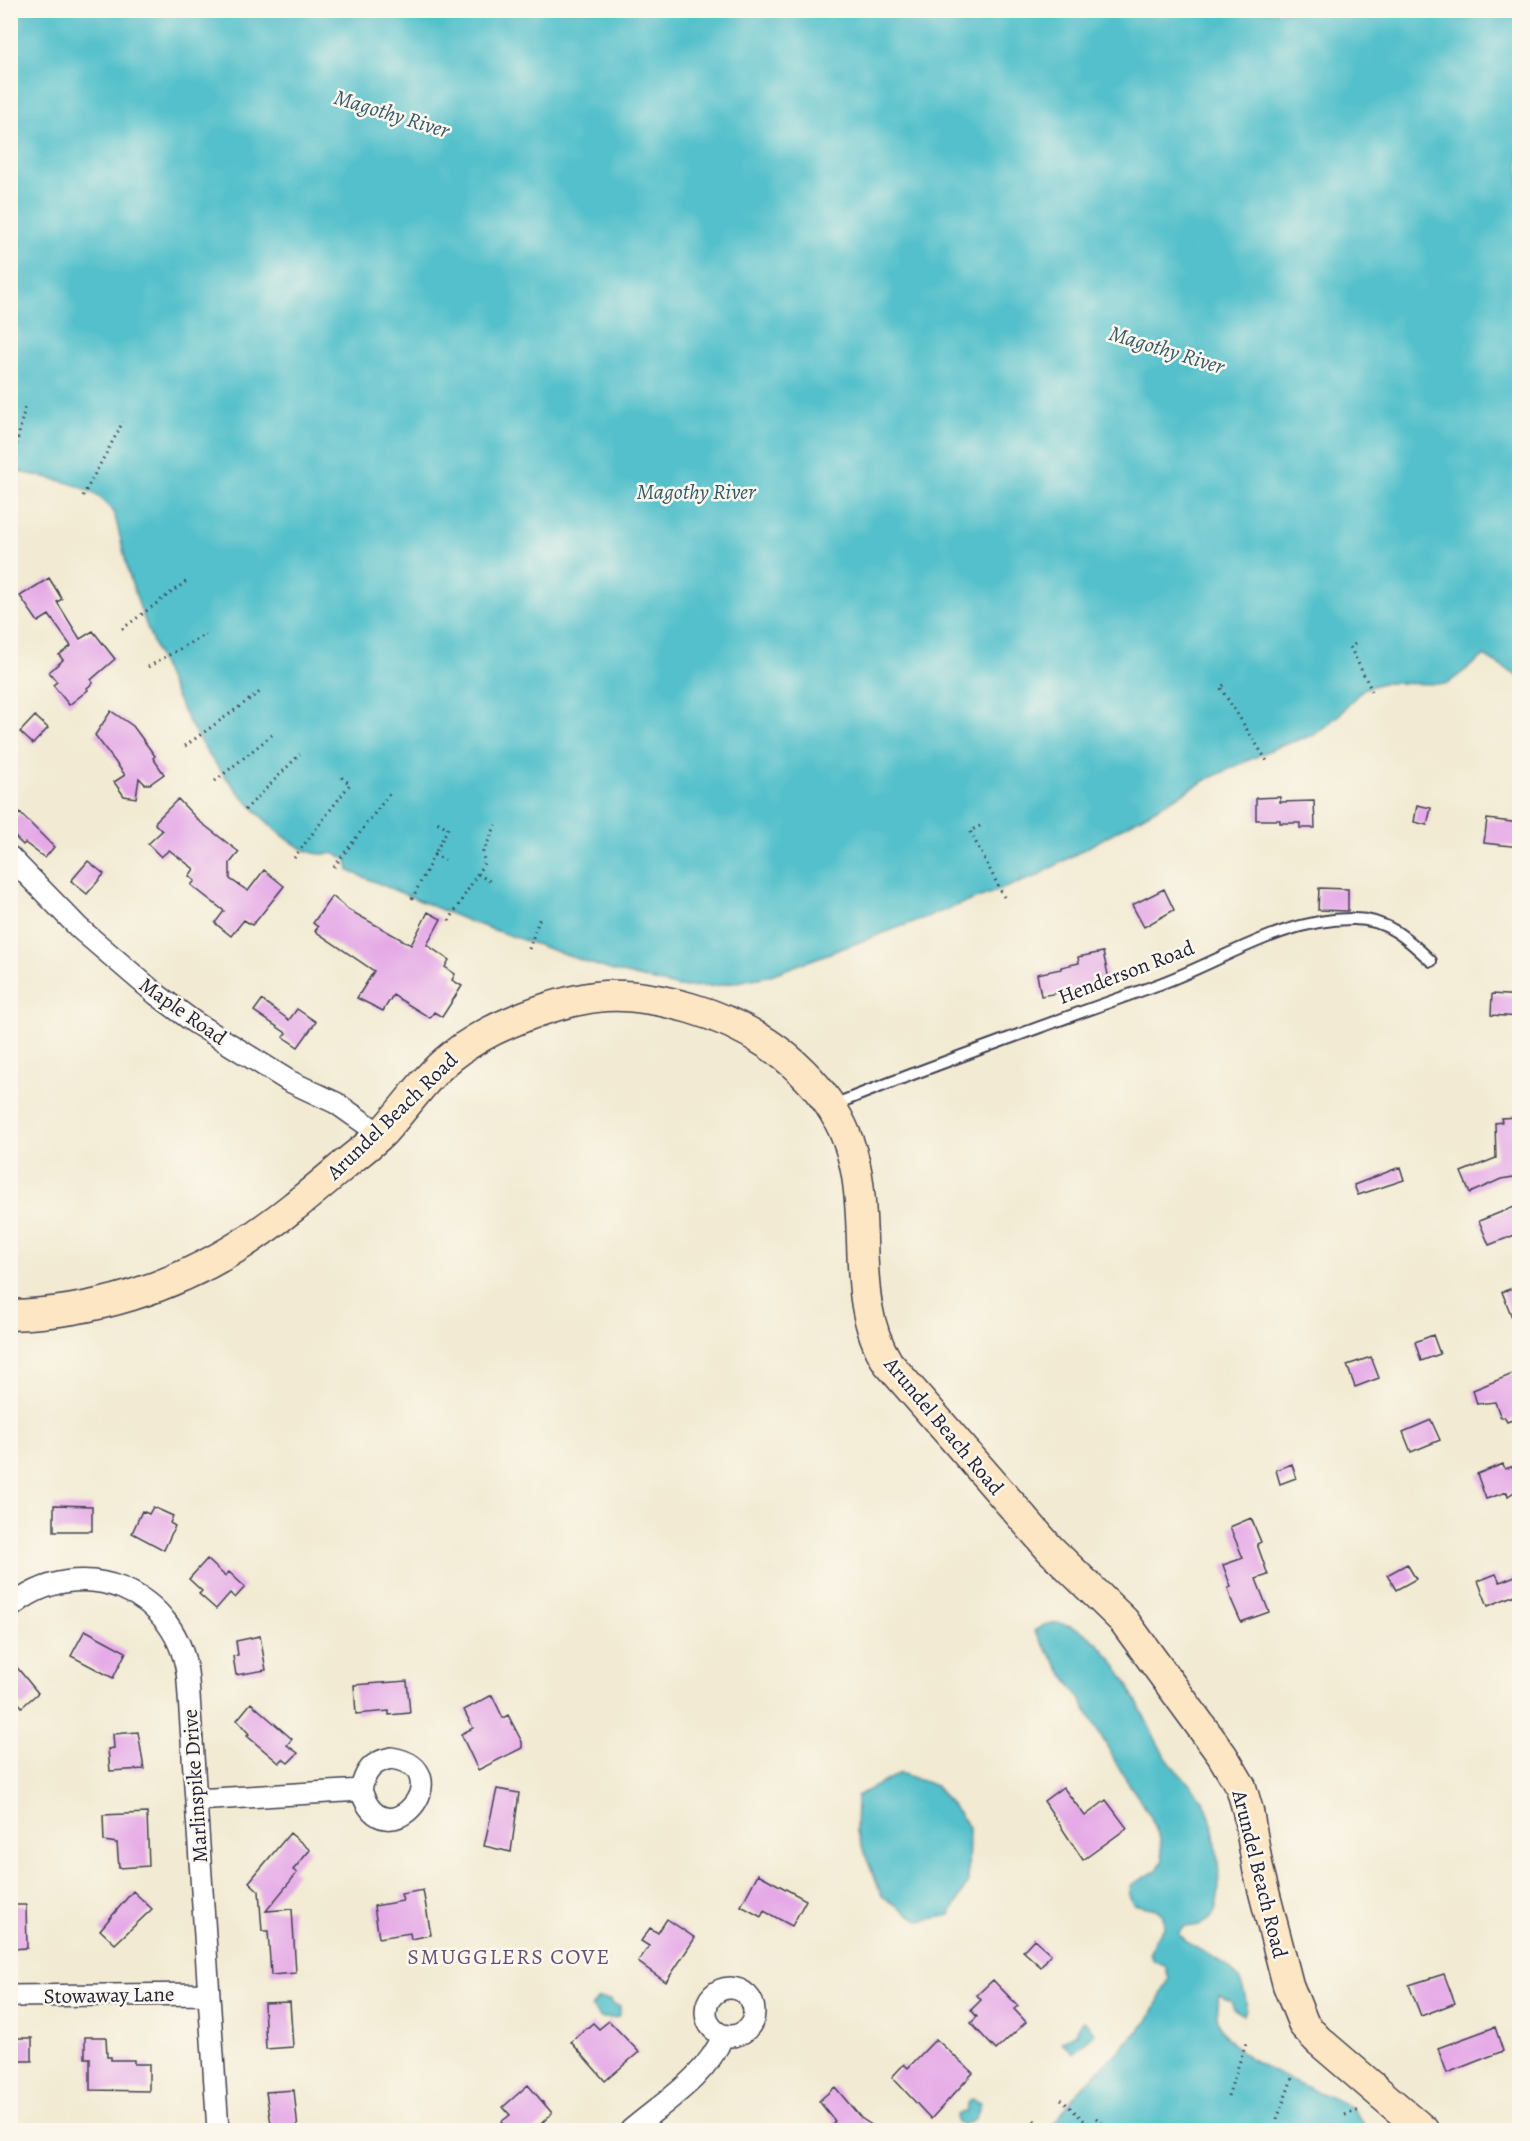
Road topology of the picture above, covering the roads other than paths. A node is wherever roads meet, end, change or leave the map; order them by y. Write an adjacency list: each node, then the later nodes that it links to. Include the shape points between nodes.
1 (10, 856): 4 (street, Maple Road, via 79,928 175,1008 289,1081 336,1102)
2 (1431, 961): 3 (lane, Henderson Road, via 1386,924 1356,918 1323,920 1237,948 1156,986)
3 (831, 1106): 4 (street, Arundel Beach Road, via 775,1047 738,1028 702,1011 667,1002 605,996 577,1000 536,1014 453,1054); 14 (street, Arundel Beach Road, via 847,1137 858,1174 868,1317 875,1343 888,1363 1050,1549 1125,1621 1222,1755 1241,1787 1287,1985 1304,2025)
4 (380, 1134): 5 (street, Arundel Beach Road, via 246,1242 169,1284 88,1305)
5 (10, 1315)
6 (10, 1608): 8 (street, Marlinspike Drive, via 40,1588 81,1581 113,1584 136,1593 156,1610 182,1650 188,1676)
7 (361, 1790): 8 (street)
8 (196, 1800): 9 (street, Marlinspike Drive)
9 (208, 1994): 10 (street, Stowaway Lane); 12 (street, Marlinspike Drive)
10 (10, 1996)
11 (723, 2036): 13 (street, via 715,2056 704,2069)
12 (218, 2130)
13 (631, 2130)
14 (1423, 2130)

